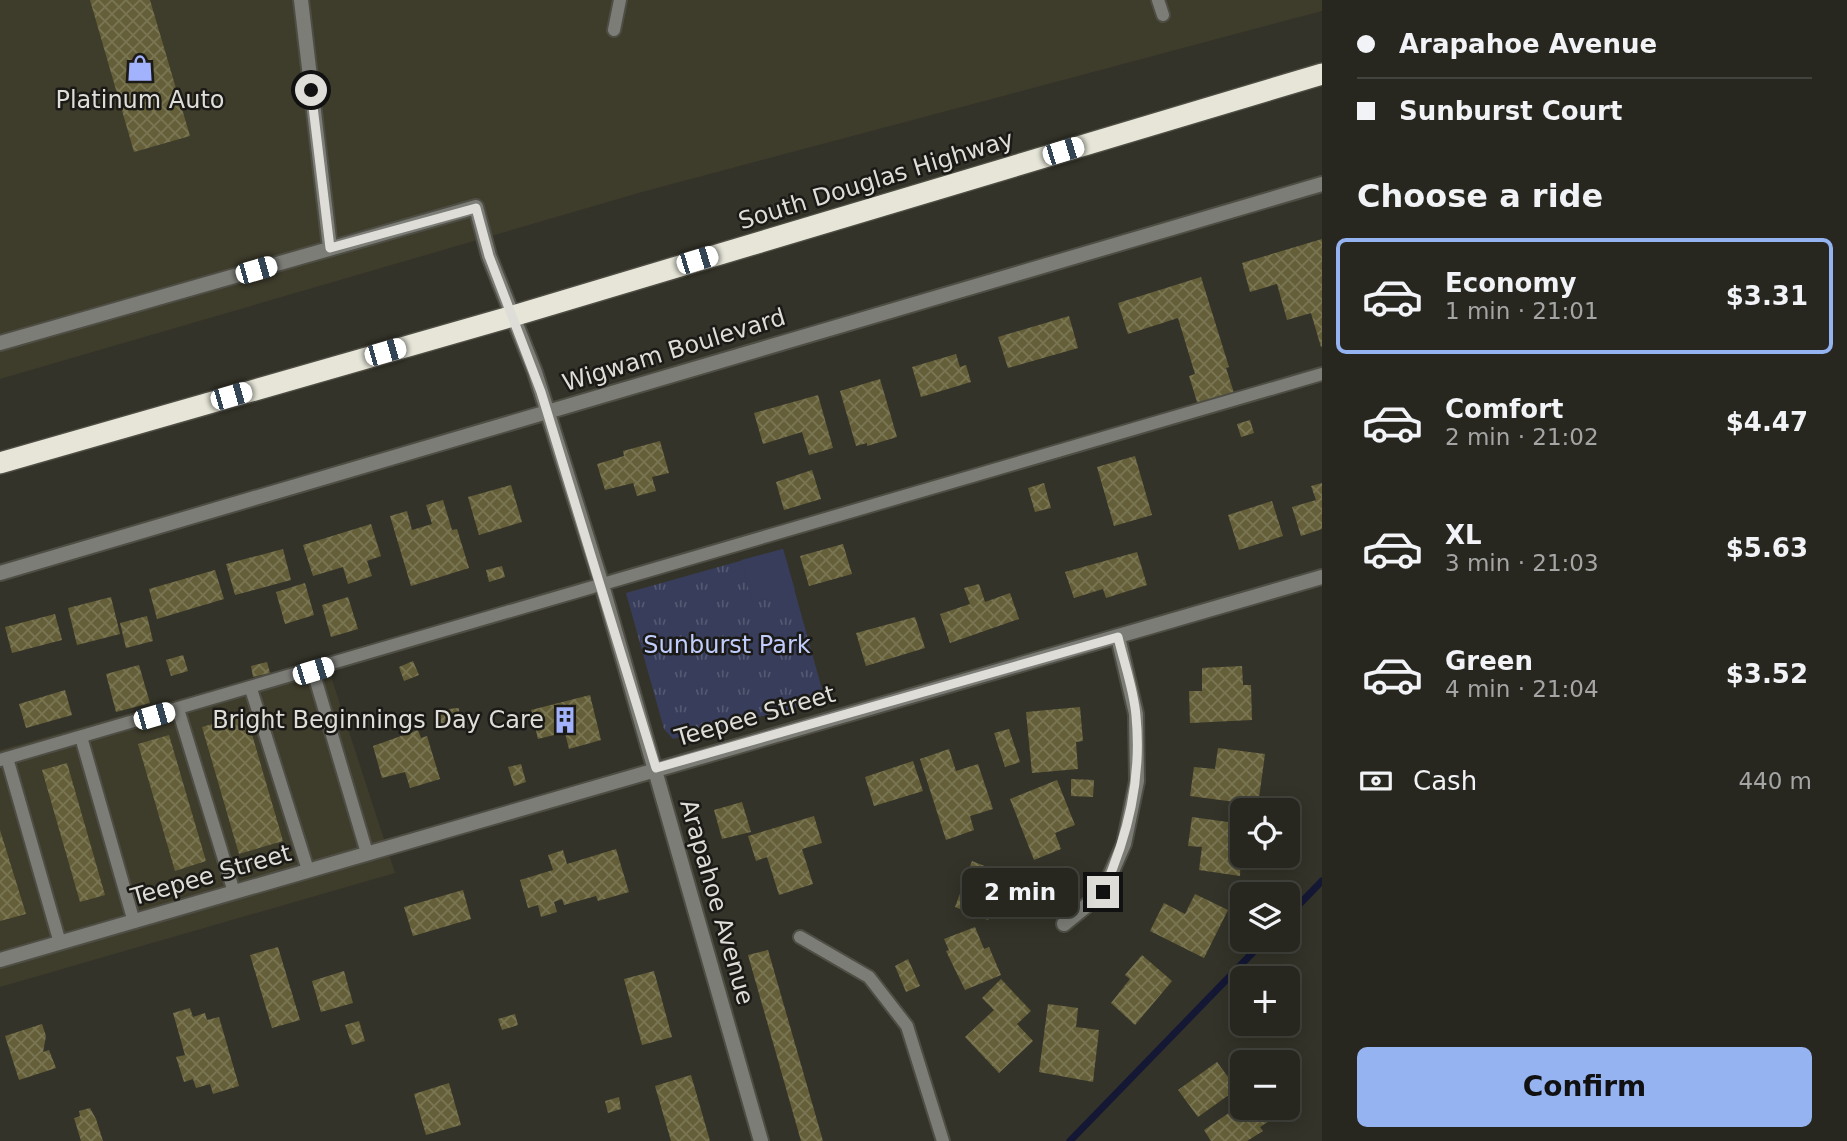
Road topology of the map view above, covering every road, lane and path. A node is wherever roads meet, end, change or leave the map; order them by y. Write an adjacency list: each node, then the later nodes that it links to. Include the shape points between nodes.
1 (301, 0): 8 (street)
2 (620, 0): 5 (lane)
3 (1158, 0): 4 (lane)
4 (1163, 15)
5 (614, 30)
6 (1322, 74): 9 (highway, South Douglas Highway)
7 (1322, 184): 12 (street, Wigwam Boulevard)
8 (330, 248): 9 (street, Arapahoe Avenue, via 476,208); 10 (street)
9 (513, 316): 12 (street, Arapahoe Avenue); 13 (highway, South Douglas Highway)
10 (0, 343)
11 (1322, 374): 16 (lane)
12 (548, 412): 14 (street, Wigwam Boulevard); 16 (street, Arapahoe Avenue)
13 (0, 463)
14 (0, 573)
15 (1322, 577): 17 (street, Teepee Street)
16 (602, 585): 18 (lane); 23 (street, Arapahoe Avenue)
17 (1118, 637): 23 (street, Teepee Street); 28 (street, via 1136,714 1137,781 1124,844 1103,892)
18 (313, 671): 19 (lane); 24 (lane)
19 (251, 689): 20 (lane); 25 (lane)
20 (178, 709): 21 (lane); 26 (lane)
21 (81, 737): 22 (lane); 27 (lane)
22 (4, 759): 30 (lane)
23 (656, 768): 24 (street, Teepee Street); 32 (street, Arapahoe Avenue)
24 (367, 853): 25 (street, Teepee Street)
25 (308, 870): 26 (street, Teepee Street)
26 (234, 892): 27 (street, Teepee Street)
27 (134, 922): 30 (street, Teepee Street)
28 (1064, 924)
29 (800, 937): 33 (lane, via 869,977 907,1026)
30 (60, 943): 31 (street, Teepee Street)
31 (0, 960)
32 (761, 1141)
33 (943, 1141)

